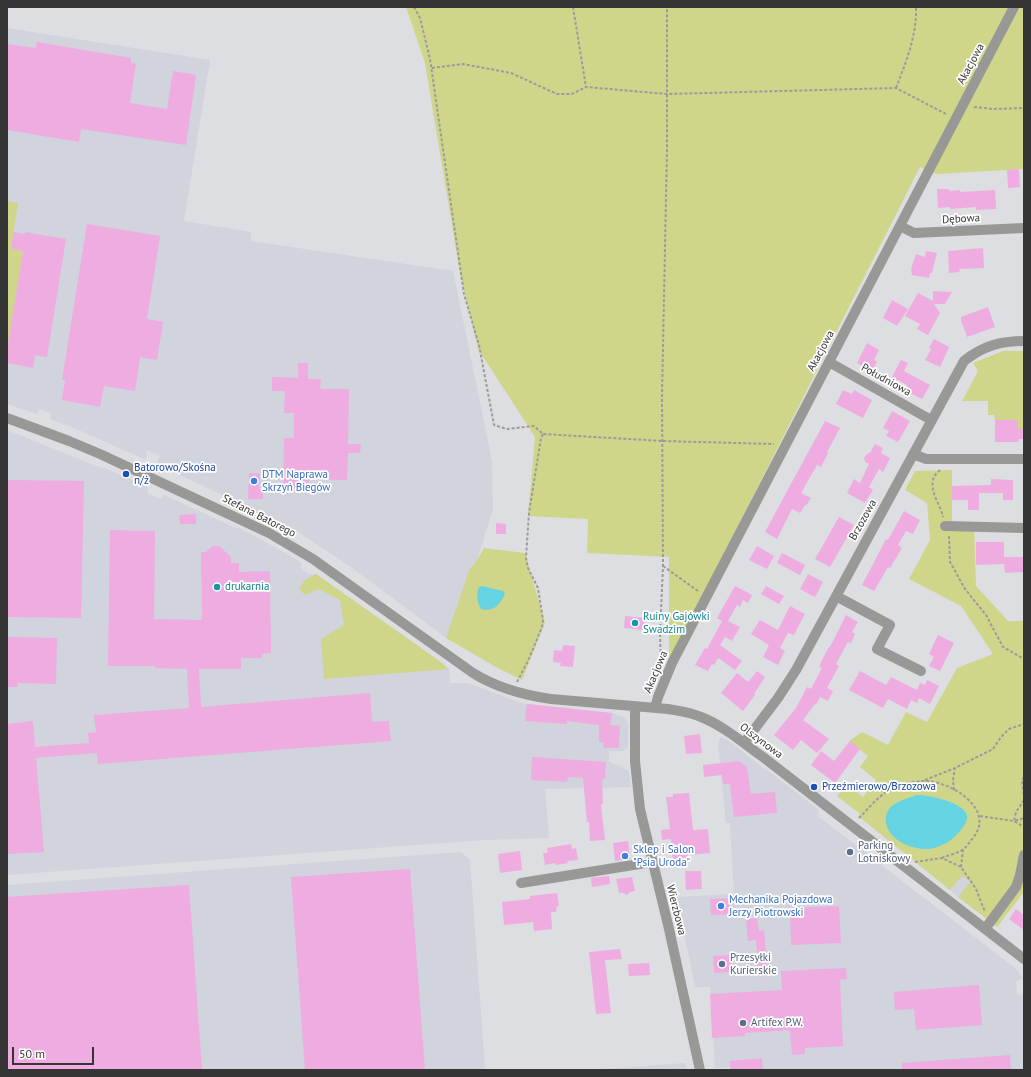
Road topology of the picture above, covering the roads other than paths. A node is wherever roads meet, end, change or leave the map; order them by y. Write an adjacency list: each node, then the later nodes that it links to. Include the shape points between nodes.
1 (1014, 7): 2 (street, Akacjowa)
2 (900, 226): 3 (street, Dębowa, via 914,233); 5 (street, Akacjowa)
3 (1024, 228)
4 (1024, 341): 7 (street, Brzozowa, via 989,346 975,352 964,361)
5 (829, 362): 7 (street, Południowa); 16 (street, Akacjowa, via 672,663)
6 (7, 418): 13 (street, Stefana Batorego, via 69,441 270,533 313,559)
7 (931, 420): 8 (street, Brzozowa)
8 (913, 454): 9 (street, via 930,460); 12 (street, Brzozowa)
9 (1024, 459)
10 (946, 526): 11 (street)
11 (1024, 528)
12 (836, 596): 14 (street, via 890,625 877,650); 17 (street, Brzozowa, via 796,670)
13 (439, 648): 15 (street, Olszynowa, via 479,677 513,692 551,699)
14 (921, 671)
15 (635, 707): 16 (street, Olszynowa); 19 (street, Wierzbowa, via 637,783)
16 (655, 708): 17 (street, Olszynowa, via 700,716)
17 (744, 743): 21 (street, Olszynowa)
18 (1024, 855): 21 (street, via 1016,887)
19 (652, 862): 20 (street); 23 (street, Wierzbowa)
20 (521, 883)
21 (988, 926): 22 (street, Olszynowa)
22 (1024, 959)
23 (700, 1070)

